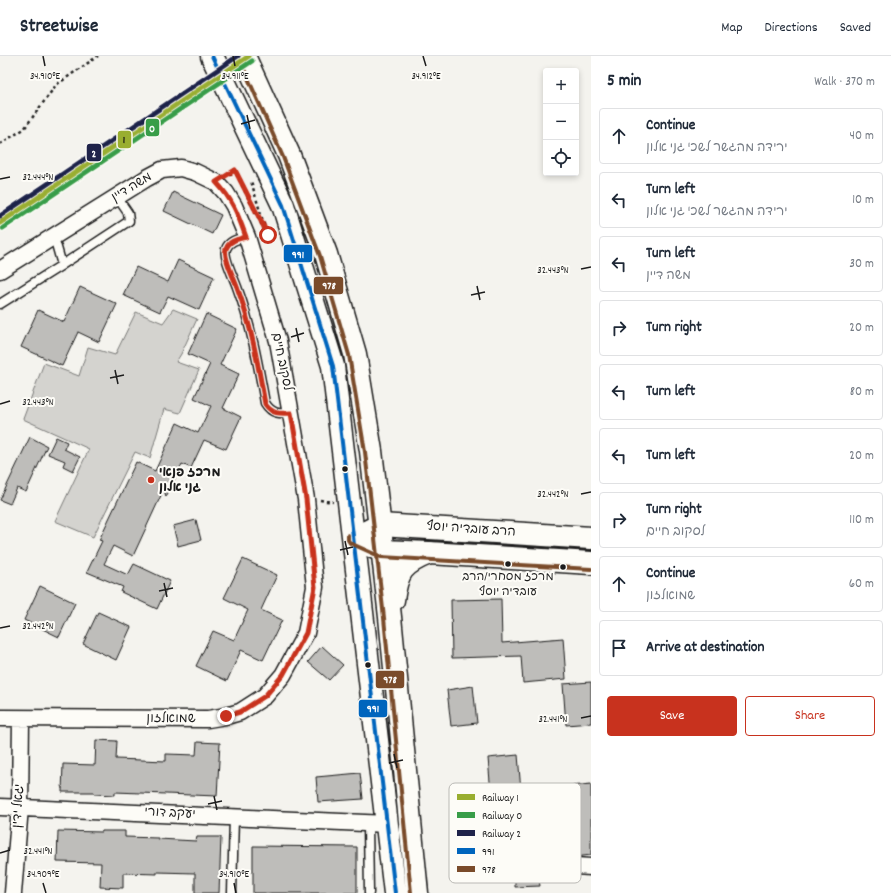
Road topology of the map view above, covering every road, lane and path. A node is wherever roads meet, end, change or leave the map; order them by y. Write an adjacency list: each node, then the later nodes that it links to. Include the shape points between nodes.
1 (98, 56): 4 (path, via 56,85 24,129)
2 (212, 56): 15 (main road, via 283,205 333,366)
3 (244, 56): 16 (main road, via 289,155 326,254 355,354)
4 (0, 144)
5 (250, 176): 6 (path, via 268,235 235,170)
6 (216, 182): 7 (street, משה דיין, via 181,168 162,170); 8 (street, משה דיין, via 234,206)
7 (117, 197): 9 (street, משה דיין); 10 (lane, via 128,213 129,221)
8 (246, 237): 13 (street, לסקוב חיים, via 278,340); 13 (lane, via 232,242 226,249 226,257 249,325 265,404 279,414)
9 (51, 238): 10 (lane, via 56,244); 11 (street, משה דיין)
10 (62, 265): 12 (lane)
11 (0, 270)
12 (0, 304)
13 (291, 413): 14 (street, לסקוב חיים)
14 (306, 499): 15 (path); 23 (street, לסקוב חיים, via 315,587)
15 (350, 504): 17 (main road)
16 (380, 524): 17 (main road); 18 (main road, הרב עובדיה יוסף); 19 (main road)
17 (354, 538): 19 (main road); 29 (main road)
18 (591, 538)
19 (382, 551): 20 (main road); 22 (main road)
20 (429, 553): 21 (main road); 22 (main road, via 413,560 401,570 395,582)
21 (591, 564)
22 (390, 617): 36 (main road)
23 (306, 633): 25 (street, שמואלזון, via 283,675 265,696 240,712 200,719)
24 (0, 718): 25 (street)
25 (21, 719): 27 (street, יגאל ידין)
26 (0, 807): 27 (street, יעקב דורי)
27 (20, 807): 28 (street, יעקב דורי); 32 (street, יגאל ידין)
28 (234, 818): 29 (street, יעקב דורי); 33 (lane)
29 (378, 824): 34 (lane); 35 (main road)
30 (581, 866): 31 (street)
31 (591, 867)
32 (13, 893)
33 (232, 893)
34 (369, 893)
35 (395, 893)
36 (417, 893)

